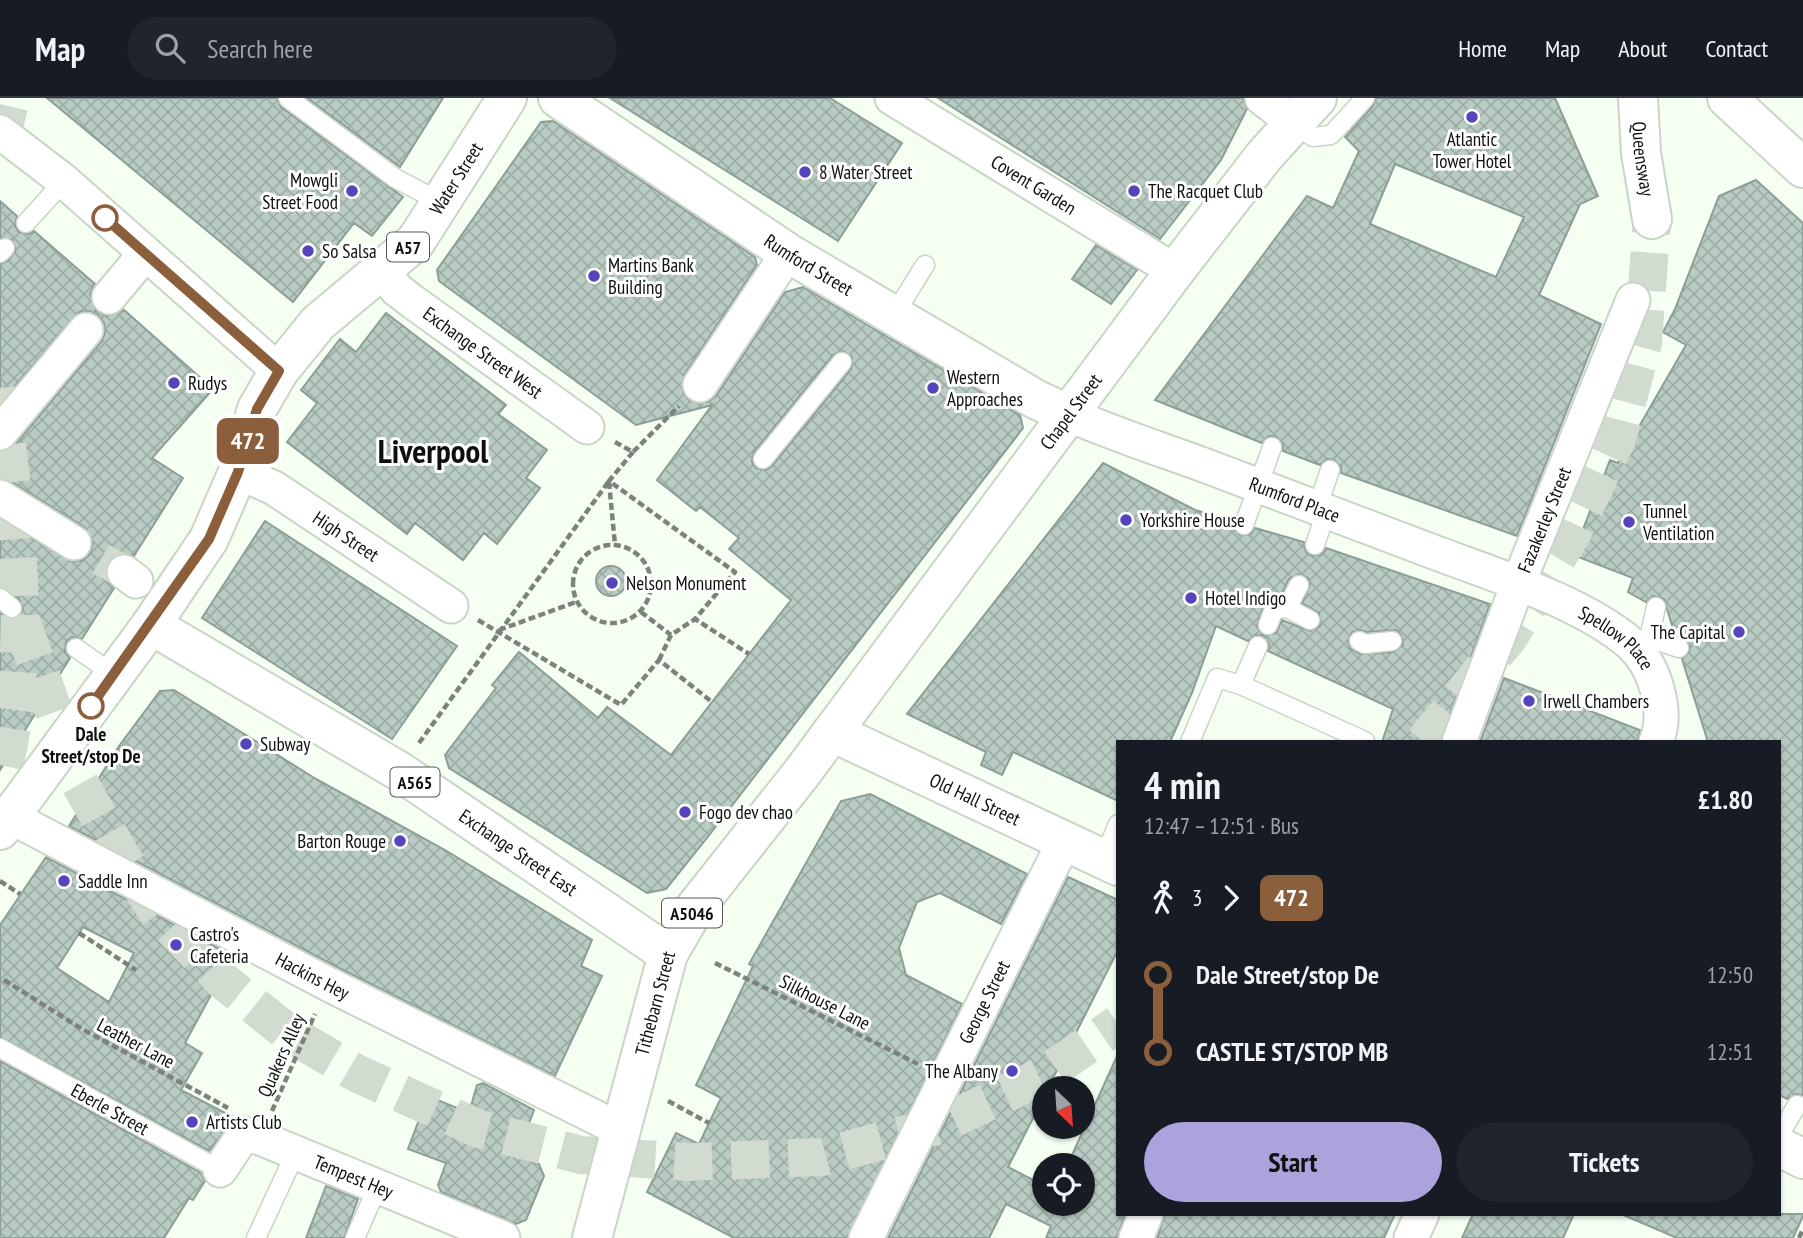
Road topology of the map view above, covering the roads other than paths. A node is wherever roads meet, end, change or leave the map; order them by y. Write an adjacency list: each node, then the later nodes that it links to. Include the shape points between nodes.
1 (288, 98): 13 (lane, via 395,178)
2 (507, 98): 13 (main road, Water Street / A57)
3 (558, 98): 16 (main road, Rumford Street)
4 (892, 98): 20 (street, Covent Garden)
5 (1262, 98): 9 (street)
6 (1365, 98): 9 (lane, via 1331,135 1313,137)
7 (1638, 98): 14 (main road, Queensway)
8 (1727, 98): 11 (main road)
9 (1305, 110): 20 (main road, Chapel Street)
10 (0, 132): 12 (street)
11 (1803, 169)
12 (64, 181): 15 (lane); 17 (street)
13 (442, 203): 19 (main road, Water Street / A57, via 416,240)
14 (1652, 219)
15 (26, 223)
16 (788, 253): 23 (main road, Rumford Street); 27 (street)
17 (145, 254): 21 (street); 26 (street)
18 (925, 265): 23 (lane)
19 (384, 270): 26 (main road, Water Street / A57, via 318,323); 29 (street, Exchange Street West, via 396,289)
20 (1175, 271): 28 (main road, Chapel Street)
21 (109, 297)
22 (1633, 300): 41 (street, Fazakerley Street)
23 (881, 315): 28 (main road, Rumford Street)
24 (86, 330): 30 (street)
25 (842, 362): 32 (lane)
26 (279, 371): 34 (main road, A57, via 257,409)
27 (700, 385)
28 (1070, 415): 35 (street, Rumford Place); 57 (main road, Chapel Street)
29 (587, 427)
30 (0, 433)
31 (1272, 447): 35 (lane)
32 (763, 458)
33 (1331, 470): 37 (lane)
34 (238, 472): 43 (street, High Street, via 274,488); 47 (main road, A57, via 209,539)
35 (1258, 486): 37 (street, Rumford Place); 38 (lane)
36 (0, 497): 39 (street)
37 (1321, 510): 40 (lane); 41 (street, Rumford Place)
38 (1244, 525)
39 (74, 543)
40 (1315, 545)
41 (1518, 584): 51 (street, Spellow Place); 61 (street, Fazakerley Street)
42 (1299, 585): 45 (lane)
43 (451, 606)
44 (1656, 607): 51 (lane)
45 (1287, 608): 46 (lane); 48 (lane, via 1274,609)
46 (1310, 620)
47 (151, 625): 55 (main road, A57); 66 (main road, Exchange Street East / A565, via 399,771)
48 (1268, 625)
49 (1359, 641): 50 (lane)
50 (1392, 641)
51 (1641, 642): 53 (lane); 58 (street, Spellow Place, via 1660,706)
52 (76, 648): 55 (lane)
53 (1679, 648)
54 (1257, 649): 56 (lane)
55 (114, 675): 62 (main road, A57)
56 (1241, 685): 59 (lane, via 1217,677); 60 (lane)
57 (832, 732): 64 (main road, Old Hall Street); 66 (main road, Tithebarn Street / A5046, via 709,886)
58 (1658, 738)
59 (1191, 740)
60 (1363, 740)
61 (1460, 740)
62 (5, 823): 69 (street, Hackins Hey)
63 (1116, 835): 65 (lane)
64 (1064, 842): 65 (main road, Old Hall Street); 82 (street, George Street)
65 (1111, 863)
66 (668, 954): 69 (main road, Tithebarn Street / A5046)
67 (0, 1048): 74 (lane, Eberle Street)
68 (1797, 1105): 70 (lane)
69 (619, 1129): 81 (main road, Tithebarn Street / A5046)
70 (1781, 1132)
71 (1781, 1148): 73 (main road)
72 (296, 1152): 74 (street, Tempest Hey, via 252,1136); 75 (street, Tempest Hey); 78 (lane)
73 (1803, 1159)
74 (220, 1170)
75 (360, 1172): 79 (lane); 80 (street, Tempest Hey)
76 (1145, 1216): 83 (street)
77 (1421, 1216): 84 (street)
78 (256, 1238)
79 (355, 1238)
80 (503, 1238)
81 (592, 1238)
82 (866, 1238)
83 (1136, 1238)
84 (1411, 1238)

